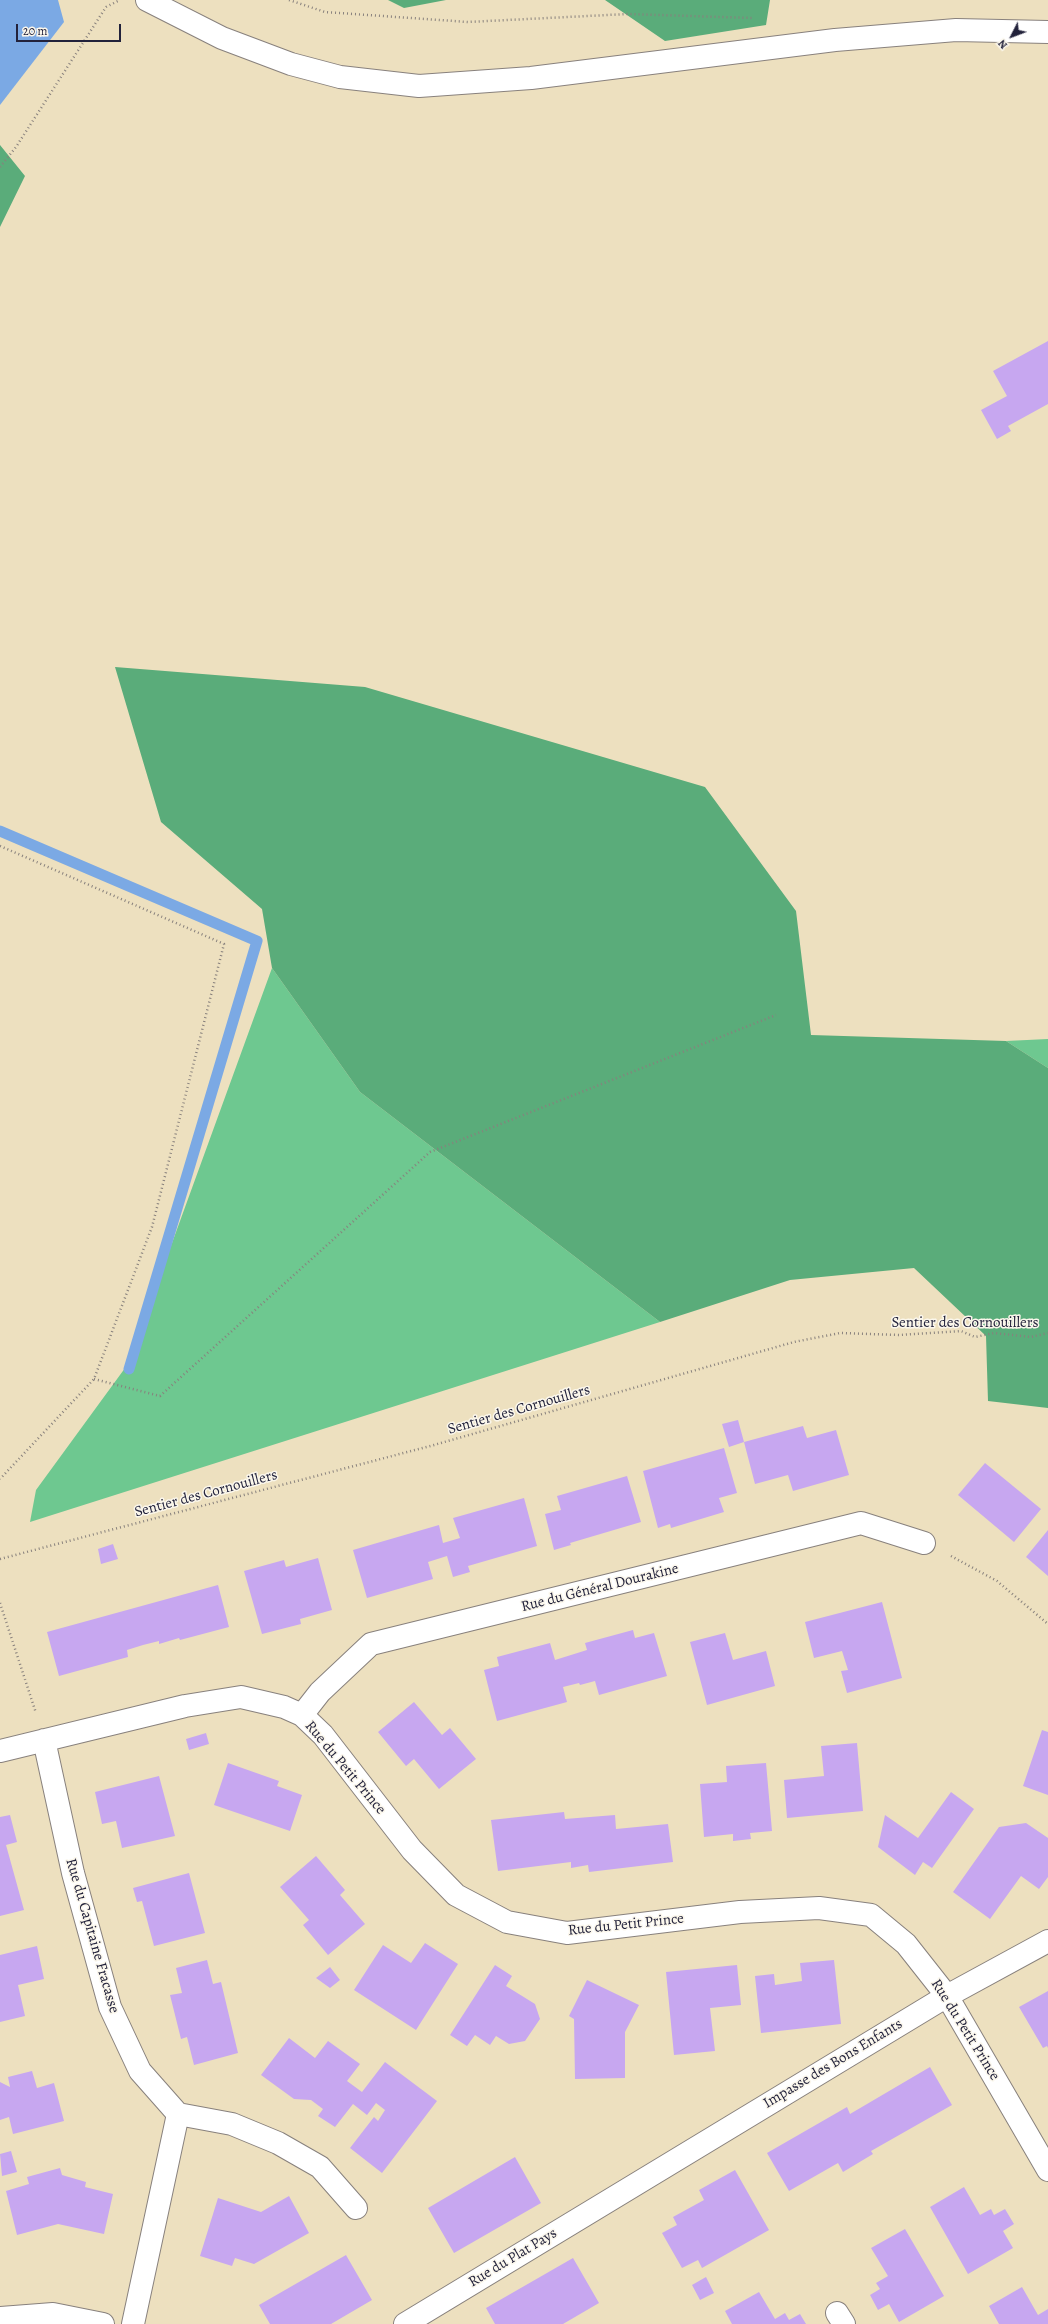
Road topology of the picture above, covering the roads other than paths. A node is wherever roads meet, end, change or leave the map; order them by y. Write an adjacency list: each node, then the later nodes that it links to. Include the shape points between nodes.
1 (147, 0): 2 (street, via 222,38 291,64 340,77 419,86 531,78 835,40 956,30)
2 (1048, 32)
3 (924, 1543): 4 (street, Rue du Général Dourakine, via 861,1523 371,1644 320,1692)
4 (302, 1715): 5 (street, Rue du Petit Prince, via 284,1707 241,1697 185,1706); 8 (street, Rue du Petit Prince, via 323,1735 412,1850 456,1895 507,1922 567,1933 740,1912 819,1908 871,1915 906,1944)
5 (44, 1740): 6 (street, Rue du Petit Prince); 9 (street, Rue du Capitaine Fracasse, via 72,1873 110,2007 140,2071)
6 (0, 1752)
7 (1048, 1941): 8 (street, Impasse des Bons Enfants)
8 (947, 1996): 10 (street, Rue du Petit Prince); 11 (street, Impasse des Bons Enfants)
9 (178, 2114): 12 (street, via 232,2124 278,2143 320,2167); 16 (street)
10 (1048, 2170)
11 (620, 2192): 14 (street, Rue du Plat Pays)
12 (356, 2208)
13 (0, 2318): 15 (street, via 53,2314)
14 (420, 2320)
15 (103, 2324)
16 (133, 2324)

